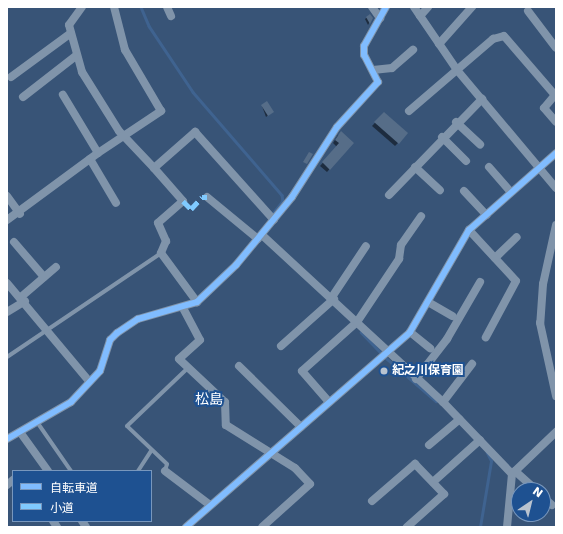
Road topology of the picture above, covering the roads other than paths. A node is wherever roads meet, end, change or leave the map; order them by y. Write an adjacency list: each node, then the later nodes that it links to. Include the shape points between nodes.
1 (82, 7): 13 (street, via 69,25)
2 (114, 7): 27 (street, via 125,50 160,111)
3 (167, 7): 10 (street)
4 (372, 7): 12 (street)
5 (386, 7): 12 (street)
6 (414, 7): 11 (street)
7 (428, 7): 11 (street)
8 (472, 7): 14 (street)
9 (528, 11): 15 (street)
10 (171, 16)
11 (420, 16): 14 (street)
12 (380, 18): 18 (street, via 364,46 364,55)
13 (71, 32): 17 (street); 20 (street)
14 (439, 44): 19 (street)
15 (556, 48)
16 (414, 50): 18 (street, via 392,68)
17 (77, 54): 22 (street); 27 (street, via 82,72)
18 (373, 70): 49 (street, via 378,82 333,132)
19 (457, 70): 23 (street); 24 (street); 26 (street, via 493,39 504,36 555,95 544,108)
20 (11, 77)
21 (63, 95): 30 (street)
22 (23, 97)
23 (482, 99): 25 (street); 37 (street)
24 (409, 111)
25 (456, 122): 28 (street); 29 (street)
26 (556, 122)
27 (124, 136): 30 (street); 36 (street)
28 (442, 137): 33 (street); 34 (street)
29 (480, 144)
30 (98, 153): 32 (street)
31 (556, 154): 37 (street)
32 (90, 158): 45 (street); 46 (street)
33 (466, 162)
34 (415, 167): 39 (street); 42 (street)
35 (489, 167): 41 (street)
36 (154, 168): 49 (street, via 195,132); 57 (street, via 183,201 158,223 166,241)
37 (539, 168): 38 (street); 41 (street)
38 (556, 188)
39 (440, 190)
40 (464, 191): 47 (street)
41 (511, 192): 47 (street)
42 (389, 194)
43 (7, 196): 46 (street)
44 (207, 197): 53 (street)
45 (116, 203)
46 (20, 214): 50 (street)
47 (486, 215): 52 (street)
48 (421, 216): 70 (street, via 401,245 399,259)
49 (272, 217): 53 (street)
50 (7, 220)
51 (556, 225): 81 (street, via 543,284 540,323)
52 (469, 230): 58 (street); 66 (street)
53 (260, 237): 64 (street); 65 (street)
54 (517, 237): 58 (street)
55 (14, 242): 60 (street)
56 (366, 246): 64 (street)
57 (161, 253): 65 (street); 71 (lane)
58 (495, 258): 73 (street, via 516,281)
59 (56, 267): 60 (street)
60 (44, 277): 63 (street)
61 (480, 282): 82 (street, via 447,339)
62 (7, 283): 63 (street)
63 (23, 299): 68 (street); 71 (street)
64 (332, 300): 70 (street); 74 (street)
65 (197, 302): 67 (street)
66 (428, 302): 69 (street); 72 (street)
67 (183, 308): 80 (street, via 200,340 179,359); 83 (street, via 138,319 117,333 110,340 100,371)
68 (7, 312)
69 (452, 316)
70 (355, 324): 76 (street); 85 (street, via 302,371)
71 (49, 330): 77 (lane); 83 (street)
72 (410, 332): 75 (street); 76 (street)
73 (486, 337)
74 (281, 346)
75 (430, 348)
76 (387, 352): 82 (street); 85 (street)
77 (7, 357)
78 (472, 364): 86 (street)
79 (239, 366): 89 (street)
80 (188, 368): 95 (lane, via 127,426); 96 (street, via 225,402 226,425)
81 (553, 372): 84 (street)
82 (416, 379): 86 (street)
83 (89, 381): 88 (street, via 71,402)
84 (556, 396)
85 (329, 402): 89 (street)
86 (443, 402): 87 (street)
87 (458, 420): 93 (street); 94 (street)
88 (37, 422): 90 (street); 98 (lane)
89 (301, 427): 96 (street)
90 (20, 432): 92 (street); 97 (street)
91 (556, 432): 101 (street)
92 (7, 439)
93 (478, 442): 101 (street); 102 (street)
94 (429, 446)
95 (151, 451): 99 (lane); 100 (lane, via 167,464)
96 (270, 454): 105 (street); 107 (street, via 295,468 310,484)
97 (47, 470)
98 (70, 470)
99 (139, 470)
100 (164, 471): 105 (street)
101 (514, 472): 103 (street); 109 (street)
102 (432, 482): 104 (street, via 415,464); 108 (street, via 444,494)
103 (526, 482)
104 (372, 501)
105 (210, 505): 106 (street)
106 (186, 527)
107 (262, 527)
108 (407, 527)
109 (507, 527)

